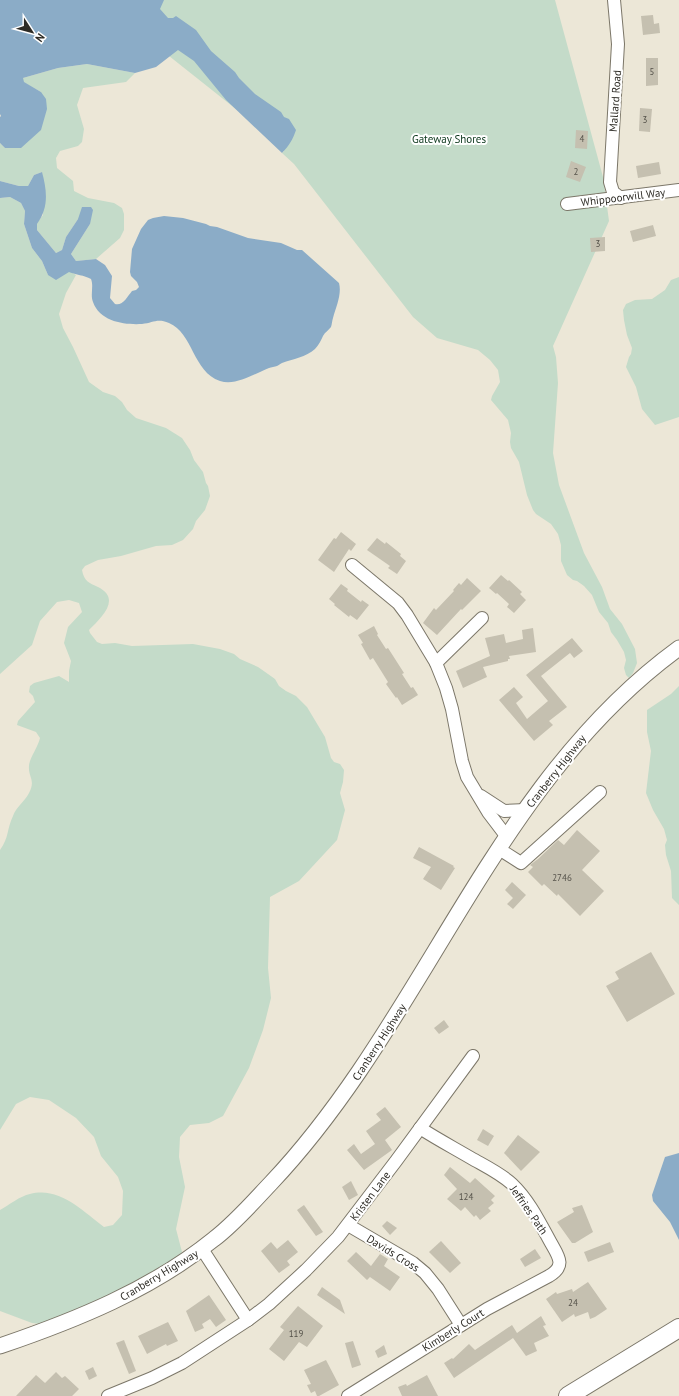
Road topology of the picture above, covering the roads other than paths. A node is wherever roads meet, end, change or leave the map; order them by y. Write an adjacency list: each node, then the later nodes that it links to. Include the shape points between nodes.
1 (614, 0): 3 (street, Mallard Road, via 618,57 610,182 613,192)
2 (679, 190): 3 (street, Whippoorwill Way)
3 (620, 198): 4 (street, Whippoorwill Way)
4 (567, 204)
5 (352, 565): 8 (street, via 398,603)
6 (482, 618): 8 (street)
7 (679, 648): 11 (main road, Cranberry Highway, via 636,682 604,714 566,756)
8 (436, 663): 10 (street, via 452,709 462,761)
9 (600, 792): 12 (street, via 521,863)
10 (476, 793): 11 (street, via 504,810); 12 (street)
11 (526, 810): 12 (main road, Cranberry Highway)
12 (503, 843): 16 (main road, Cranberry Highway, via 377,1046 338,1103 277,1177 232,1224)
13 (473, 1056): 14 (street, Kristen Lane)
14 (420, 1128): 15 (street, Kristen Lane); 17 (street, Jeffries Path, via 495,1171 512,1184 522,1195 558,1254)
15 (348, 1225): 18 (street, Kristen Lane, via 310,1266); 19 (street, Davids Cross, via 425,1273)
16 (202, 1249): 18 (street); 21 (main road, Cranberry Highway, via 119,1299)
17 (559, 1267): 19 (street, Kimberly Court, via 549,1276)
18 (248, 1320): 22 (street, Kristen Lane, via 182,1363)
19 (461, 1325): 23 (street, Kimberly Court)
20 (679, 1328): 24 (highway)
21 (0, 1346)
22 (108, 1396)
23 (348, 1396)
24 (568, 1396)

